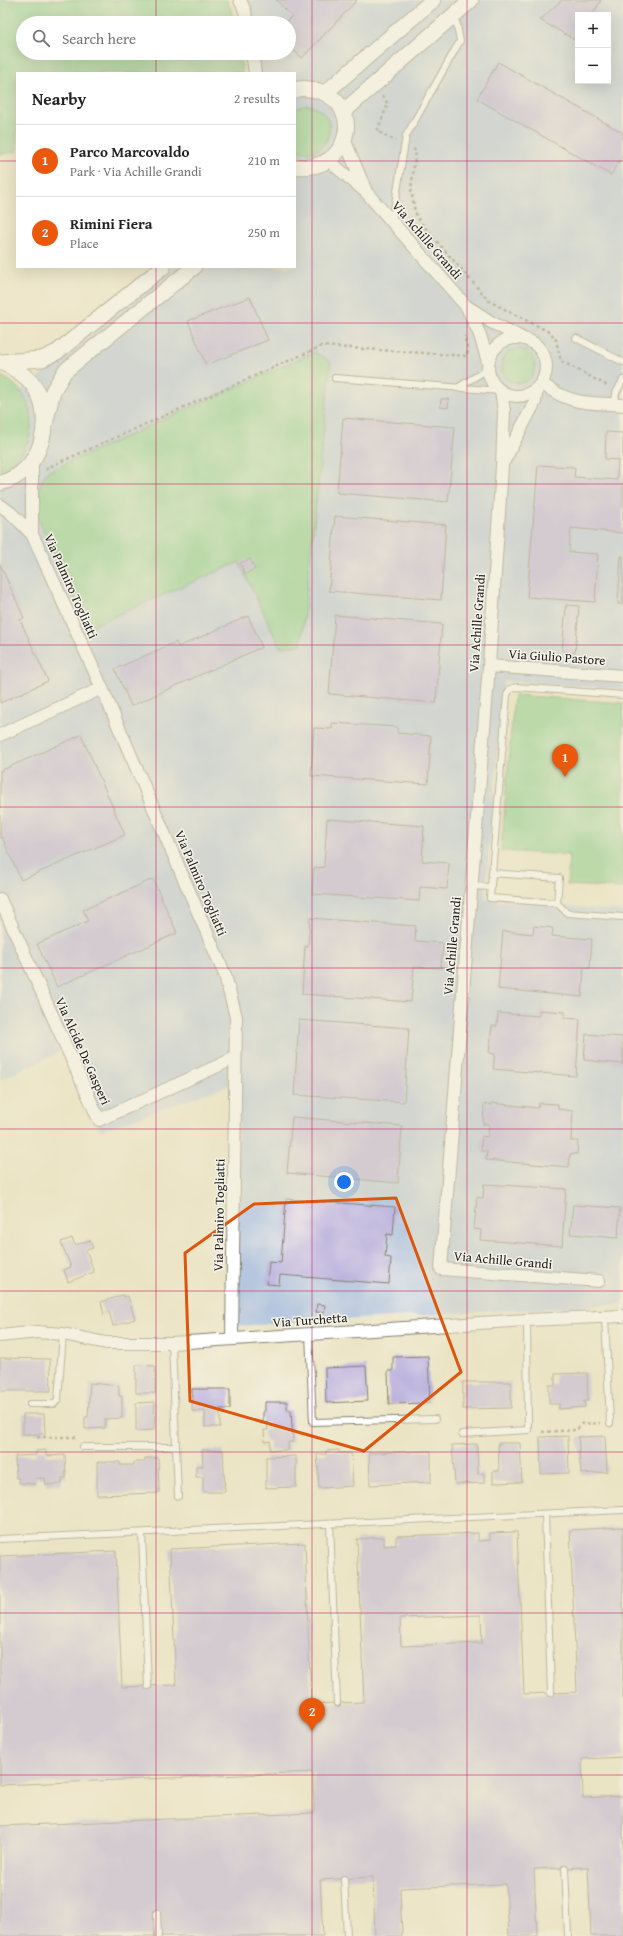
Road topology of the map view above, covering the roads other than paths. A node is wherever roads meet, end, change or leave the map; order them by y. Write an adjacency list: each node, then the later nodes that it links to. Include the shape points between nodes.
1 (240, 0): 5 (street)
2 (433, 0): 9 (street)
3 (471, 0): 4 (street)
4 (455, 15): 10 (street); 15 (lane, via 460,41 406,136)
5 (246, 16)
6 (253, 60): 7 (street)
7 (255, 72)
8 (296, 90): 9 (street, via 312,88)
9 (325, 93): 10 (street, via 338,103)
10 (343, 112): 11 (street, via 347,128)
11 (345, 141): 12 (street); 14 (street, Via Achille Grandi)
12 (329, 161): 13 (street, via 318,167); 14 (street, Via Achille Grandi)
13 (296, 166)
14 (366, 192): 15 (street, Via Achille Grandi)
15 (392, 222): 18 (street, Via Achille Grandi)
16 (162, 268): 21 (street, via 57,352 42,359)
17 (193, 268): 30 (street, via 65,371 52,391)
18 (466, 306): 19 (street, Via Achille Grandi); 23 (street, Via Achille Grandi, via 480,335)
19 (522, 338): 23 (street, via 513,338 496,346); 26 (street, Via Achille Grandi, via 530,340 542,352 546,368)
20 (576, 338): 22 (lane)
21 (1, 362): 30 (street, via 19,371 33,386 42,404)
22 (623, 362)
23 (488, 366): 27 (lane); 28 (street, Via Achille Grandi, via 494,385)
24 (335, 378): 27 (lane)
25 (623, 380): 29 (lane, via 616,393)
26 (539, 385): 28 (street, via 531,392 516,396); 29 (street, via 576,402); 32 (street, Via Achille Grandi, via 535,402)
27 (457, 388): 28 (lane)
28 (501, 391): 32 (street, Via Achille Grandi, via 504,411)
29 (619, 405)
30 (45, 424): 31 (street, via 41,444)
31 (32, 461): 33 (street, via 19,474); 35 (street, Via Palmiro Togliatti)
32 (502, 466): 36 (street, Via Achille Grandi)
33 (0, 483)
34 (0, 505): 35 (street)
35 (32, 534): 38 (street, Via Palmiro Togliatti)
36 (489, 666): 37 (street, Via Giulio Pastore); 42 (street, Via Achille Grandi)
37 (623, 676)
38 (102, 688): 40 (street); 47 (street, Via Palmiro Togliatti, via 225,975 236,1017)
39 (623, 695): 41 (lane, via 517,687 510,689 507,695)
40 (0, 735)
41 (492, 873): 43 (lane); 45 (lane, via 559,878)
42 (471, 886): 43 (lane); 48 (street, Via Achille Grandi, via 441,1269)
43 (491, 887): 45 (lane, via 490,898)
44 (0, 899): 47 (street, Via Alcide De Gasperi, via 99,1120)
45 (557, 903): 46 (lane, via 567,913)
46 (623, 917)
47 (235, 1058): 55 (street, Via Palmiro Togliatti)
48 (599, 1281)
49 (623, 1316): 50 (street, Via Turchetta)
50 (605, 1317): 51 (street, Via Turchetta); 59 (lane)
51 (527, 1320): 53 (street, Via Turchetta); 60 (lane, via 528,1430)
52 (63, 1334): 54 (street, Via Turchetta, via 24,1332); 56 (street, Via Turchetta, via 106,1343); 57 (lane, via 58,1399 54,1404)
53 (309, 1334): 55 (street, Via Turchetta); 58 (lane, via 313,1422)
54 (0, 1336)
55 (232, 1339): 56 (street, Via Turchetta)
56 (172, 1343): 62 (lane)
57 (30, 1404)
58 (434, 1418)
59 (610, 1423)
60 (462, 1434)
61 (85, 1446): 62 (lane)
62 (176, 1447): 63 (lane)
63 (178, 1496)
64 (623, 1510): 65 (lane)
65 (545, 1514): 66 (lane); 70 (lane)
66 (330, 1524): 67 (lane); 71 (lane)
67 (142, 1533): 68 (lane); 69 (lane)
68 (0, 1539)
69 (148, 1686)
70 (551, 1693)
71 (337, 1703)
72 (565, 1868): 77 (lane)
73 (344, 1879): 76 (lane)
74 (158, 1913): 75 (lane)
75 (158, 1936)
76 (346, 1936)
77 (568, 1936)

